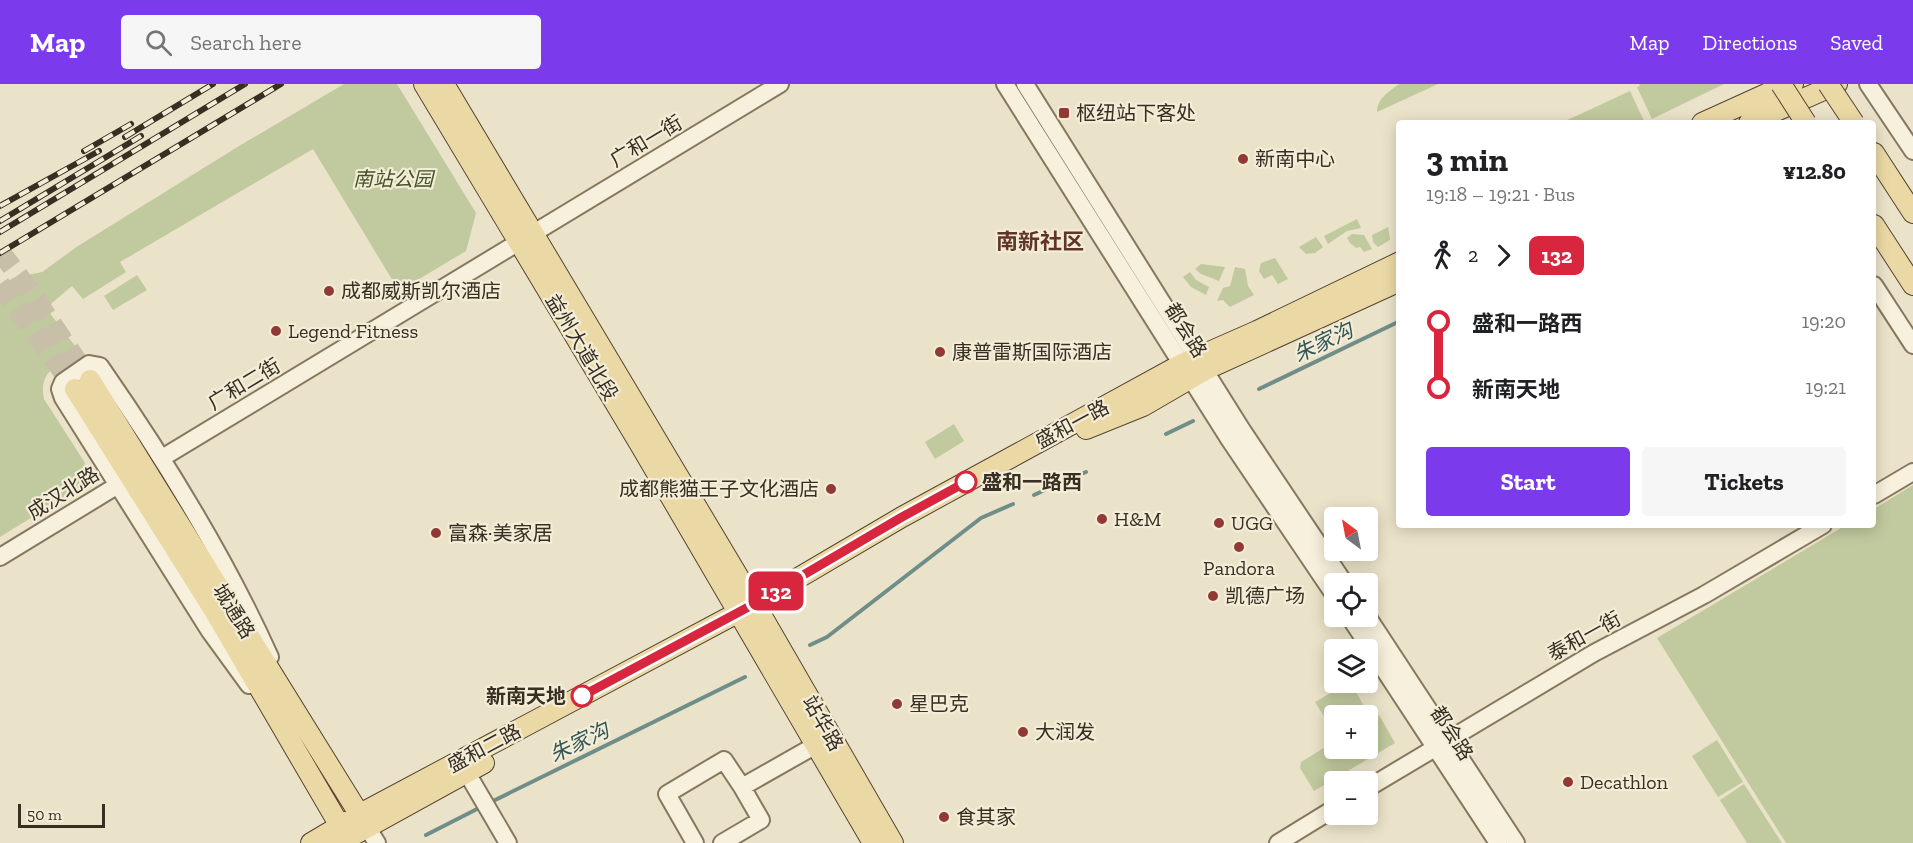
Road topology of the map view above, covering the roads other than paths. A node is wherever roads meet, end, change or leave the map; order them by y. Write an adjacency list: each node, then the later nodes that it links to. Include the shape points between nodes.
1 (424, 84): 20 (main road, 益州大道北段)
2 (444, 84): 20 (main road, 益州大道北段)
3 (780, 84): 20 (street, 广和一街)
4 (1005, 84): 26 (street, 都会路)
5 (1025, 84): 26 (street, 都会路)
6 (1793, 84): 10 (main road)
7 (1828, 84): 15 (main road, bridge)
8 (1837, 84): 13 (main road)
9 (1868, 84): 16 (street)
10 (1771, 87): 11 (main road); 12 (street); 14 (main road, bridge)
11 (1708, 120)
12 (1759, 120)
13 (1761, 120)
14 (1803, 120)
15 (1852, 120)
16 (1913, 151)
17 (1876, 156): 18 (main road)
18 (1913, 213)
19 (1876, 228): 23 (main road)
20 (526, 238): 28 (street, 广和二街); 36 (main road, 益州大道北段)
21 (1396, 264): 26 (main road, 盛和一路, via 1257,331)
22 (1396, 283): 26 (main road, 盛和一路)
23 (1913, 285)
24 (1876, 288): 25 (street)
25 (1913, 345)
26 (1194, 367): 34 (street, 都会路, via 1242,430); 35 (street, 都会路, via 1229,439); 36 (main road, 盛和一路, via 1143,406 1039,451)
27 (83, 384): 39 (main road, 城通路, via 215,612)
28 (162, 458): 30 (street, via 100,366 89,364 60,388); 39 (street, via 245,601)
29 (1913, 472): 31 (street)
30 (118, 484): 33 (street, 成汉北路); 39 (street, via 209,630 248,684)
31 (1876, 494)
32 (1818, 528): 40 (street, 泰和一街)
33 (0, 557)
34 (1338, 573)
35 (1324, 580)
36 (749, 613): 41 (main road, 站华路); 42 (main road); 46 (main road, 盛和二路); 53 (main road, 站华路)
37 (1357, 627): 40 (street, 都会路)
38 (1374, 627): 40 (street, 都会路)
39 (287, 714): 46 (main road, 城通路); 47 (main road, 城通路)
40 (1443, 743): 43 (street, 泰和一街); 55 (street, 都会路); 56 (street, 都会路)
41 (816, 745): 44 (street); 52 (main road, 站华路)
42 (467, 773): 46 (main road); 49 (street)
43 (1378, 782)
44 (742, 787): 50 (street, via 724,760 667,794); 51 (street, via 761,820)
45 (1324, 815): 54 (street)
46 (368, 828): 47 (main road, 盛和二路)
47 (344, 838): 48 (main road, 盛和二路)
48 (311, 843)
49 (508, 843)
50 (695, 843)
51 (722, 843)
52 (873, 843)
53 (892, 843)
54 (1278, 843)
55 (1498, 843)
56 (1516, 843)

